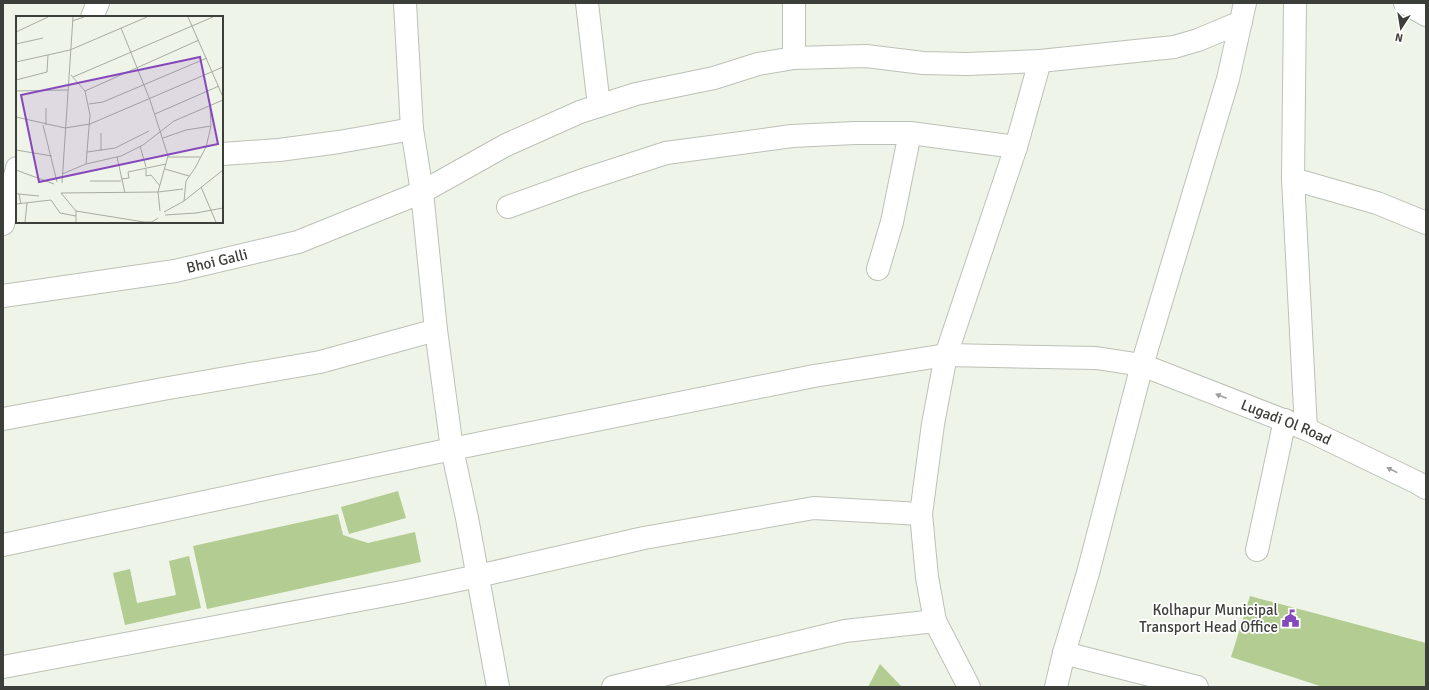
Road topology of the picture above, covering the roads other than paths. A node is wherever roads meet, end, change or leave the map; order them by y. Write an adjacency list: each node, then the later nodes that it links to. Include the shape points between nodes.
1 (98, 3): 9 (street)
2 (405, 3): 13 (street)
3 (587, 3): 12 (street)
4 (794, 3): 10 (street)
5 (1295, 3): 18 (street)
6 (1405, 3): 8 (street)
7 (1243, 13): 11 (street, Bhoi Galli, via 1198,40 1174,47); 27 (street, via 1228,79)
8 (1426, 15)
9 (92, 16)
10 (794, 58): 11 (street, Bhoi Galli, via 866,56 923,63 966,64); 12 (street, Bhoi Galli, via 758,64 714,78 636,94)
11 (1040, 61): 15 (street)
12 (599, 106): 19 (street, Bhoi Galli, via 506,145)
13 (412, 130): 16 (street, via 339,142); 19 (street)
14 (910, 133): 15 (street); 20 (street, via 792,136 666,153); 23 (street, via 892,222)
15 (1016, 148): 26 (street)
16 (223, 154)
17 (16, 172): 22 (street)
18 (1293, 179): 21 (street, via 1378,203); 30 (street)
19 (422, 192): 24 (street, Bhoi Galli, via 298,242 175,271); 25 (street)
20 (508, 207)
21 (1426, 223)
22 (3, 224)
23 (878, 269)
24 (3, 296)
25 (436, 330): 28 (street, via 320,362); 31 (street)
26 (946, 355): 27 (street, Lugadi Ol Road, via 1096,358); 31 (street, Lugadi Ol Road, via 814,376); 33 (street, via 933,424)
27 (1142, 364): 29 (street, Lugadi Ol Road, one-way to 27); 38 (street, via 1088,573)
28 (3, 419)
29 (1285, 420): 30 (street, Lugadi Ol Road); 35 (street)
30 (1306, 429): 32 (street, Lugadi Ol Road, one-way to 30)
31 (452, 449): 34 (street, Lugadi Ol Road); 36 (street)
32 (1426, 488)
33 (921, 514): 36 (street, via 814,508 644,538); 37 (street, via 927,577)
34 (3, 545)
35 (1257, 550)
36 (478, 576): 39 (street); 40 (street)
37 (935, 621): 41 (street, via 845,631); 42 (street)
38 (1064, 653): 43 (street); 44 (street)
39 (3, 667)
40 (498, 687)
41 (613, 687)
42 (969, 687)
43 (1056, 687)
44 (1197, 687)

